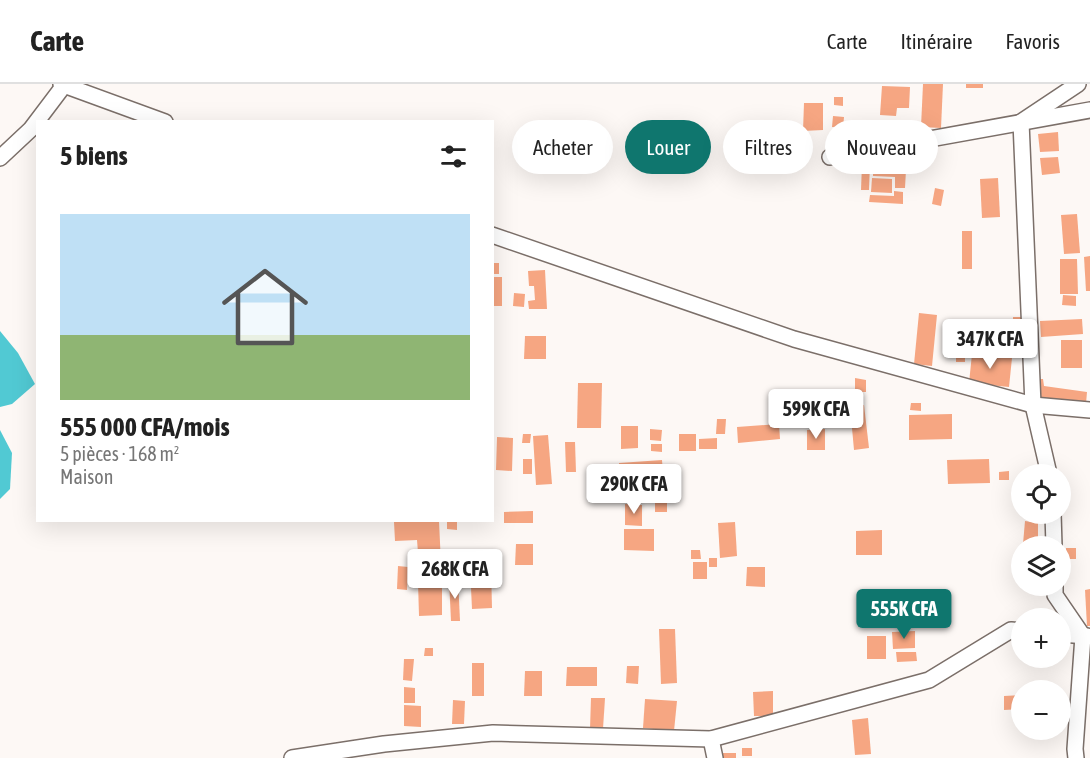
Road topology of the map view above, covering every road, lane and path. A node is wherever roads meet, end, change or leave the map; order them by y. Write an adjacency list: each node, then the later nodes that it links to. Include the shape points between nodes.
1 (1078, 84): 7 (street)
2 (63, 85): 4 (street); 5 (street)
3 (1090, 110): 7 (street)
4 (38, 120)
5 (159, 120)
6 (36, 122): 9 (street)
7 (1021, 122): 8 (street); 11 (street)
8 (938, 137)
9 (0, 158)
10 (494, 236): 11 (street, via 794,339)
11 (1033, 405): 12 (street); 13 (street)
12 (1090, 410)
13 (1047, 464)
14 (1056, 596): 17 (street)
15 (1011, 630): 18 (street, via 929,680)
16 (1071, 635): 17 (street)
17 (1086, 636): 21 (street)
18 (711, 739): 19 (street, via 493,733); 20 (street)
19 (292, 758)
20 (715, 758)
21 (1076, 758)

